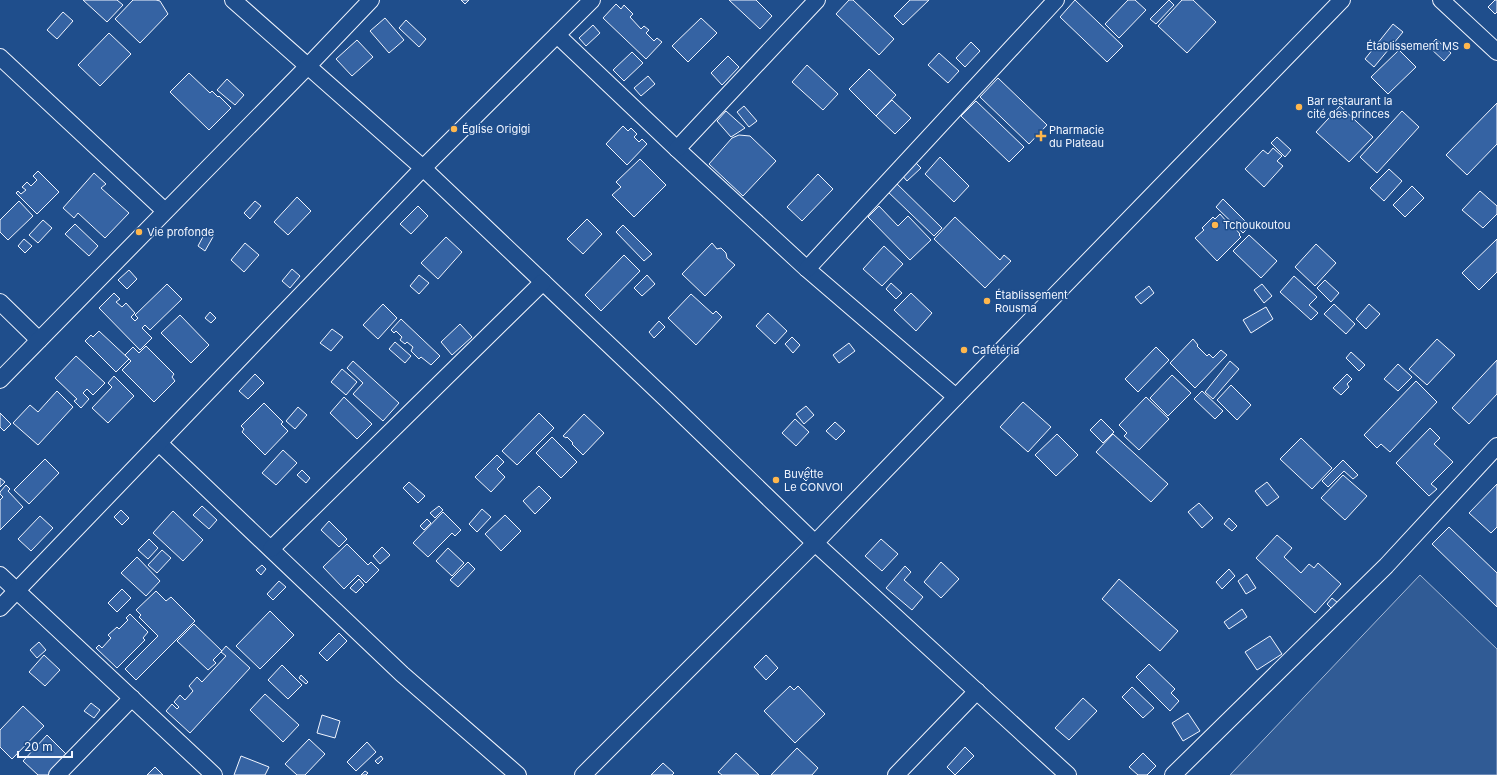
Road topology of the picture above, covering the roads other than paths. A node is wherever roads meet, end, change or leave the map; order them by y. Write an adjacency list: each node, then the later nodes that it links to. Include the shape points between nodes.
1 (233, 0): 11 (street)
2 (371, 0): 11 (street)
3 (592, 0): 8 (street)
4 (817, 0): 12 (street)
5 (1056, 0): 15 (street)
6 (1342, 0): 20 (street)
7 (1441, 0): 9 (street)
8 (557, 35): 12 (street); 13 (street)
9 (1497, 52)
10 (0, 56): 14 (street)
11 (308, 66): 13 (street); 14 (street)
12 (677, 149): 15 (street)
13 (423, 168): 16 (street); 21 (street)
14 (165, 212): 18 (street)
15 (807, 269): 20 (street)
16 (543, 282): 23 (street); 24 (street)
17 (0, 302): 18 (street)
18 (39, 340): 19 (street)
19 (0, 380)
20 (956, 397): 23 (street)
21 (159, 443): 24 (street); 26 (street)
22 (1497, 446): 36 (street, via 1386,566)
23 (815, 543): 28 (street); 33 (street)
24 (271, 549): 32 (street, via 402,674)
25 (0, 575): 26 (street)
26 (17, 591): 27 (street); 29 (street)
27 (0, 608)
28 (977, 691): 34 (street); 35 (street)
29 (132, 698): 30 (street); 31 (street)
30 (57, 775)
31 (214, 775)
32 (518, 775)
33 (583, 775)
34 (896, 775)
35 (1068, 775)
36 (1173, 775)

